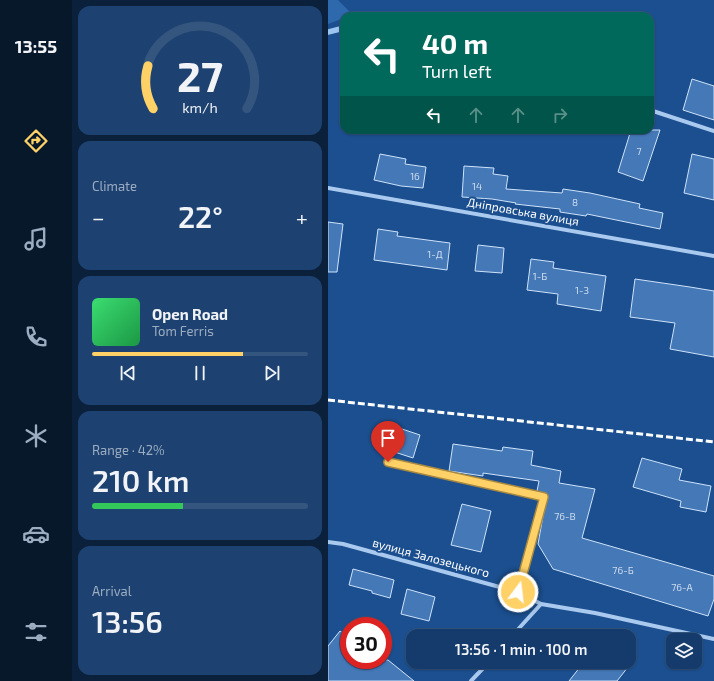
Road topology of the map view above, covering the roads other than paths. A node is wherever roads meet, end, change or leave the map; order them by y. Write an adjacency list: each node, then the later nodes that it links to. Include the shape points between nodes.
1 (654, 111): 2 (street)
2 (714, 131)
3 (328, 188): 4 (street, Дніпровська вулиця)
4 (714, 256)
5 (388, 462): 7 (street, via 544,497)
6 (328, 542): 7 (street, вулиця Залозецького)
7 (518, 592): 8 (street, вулиця Залозецького)
8 (541, 604): 9 (street); 10 (street, вулиця Залозецького)
9 (518, 629)
10 (714, 639)
11 (483, 669): 12 (street)
12 (472, 681)

